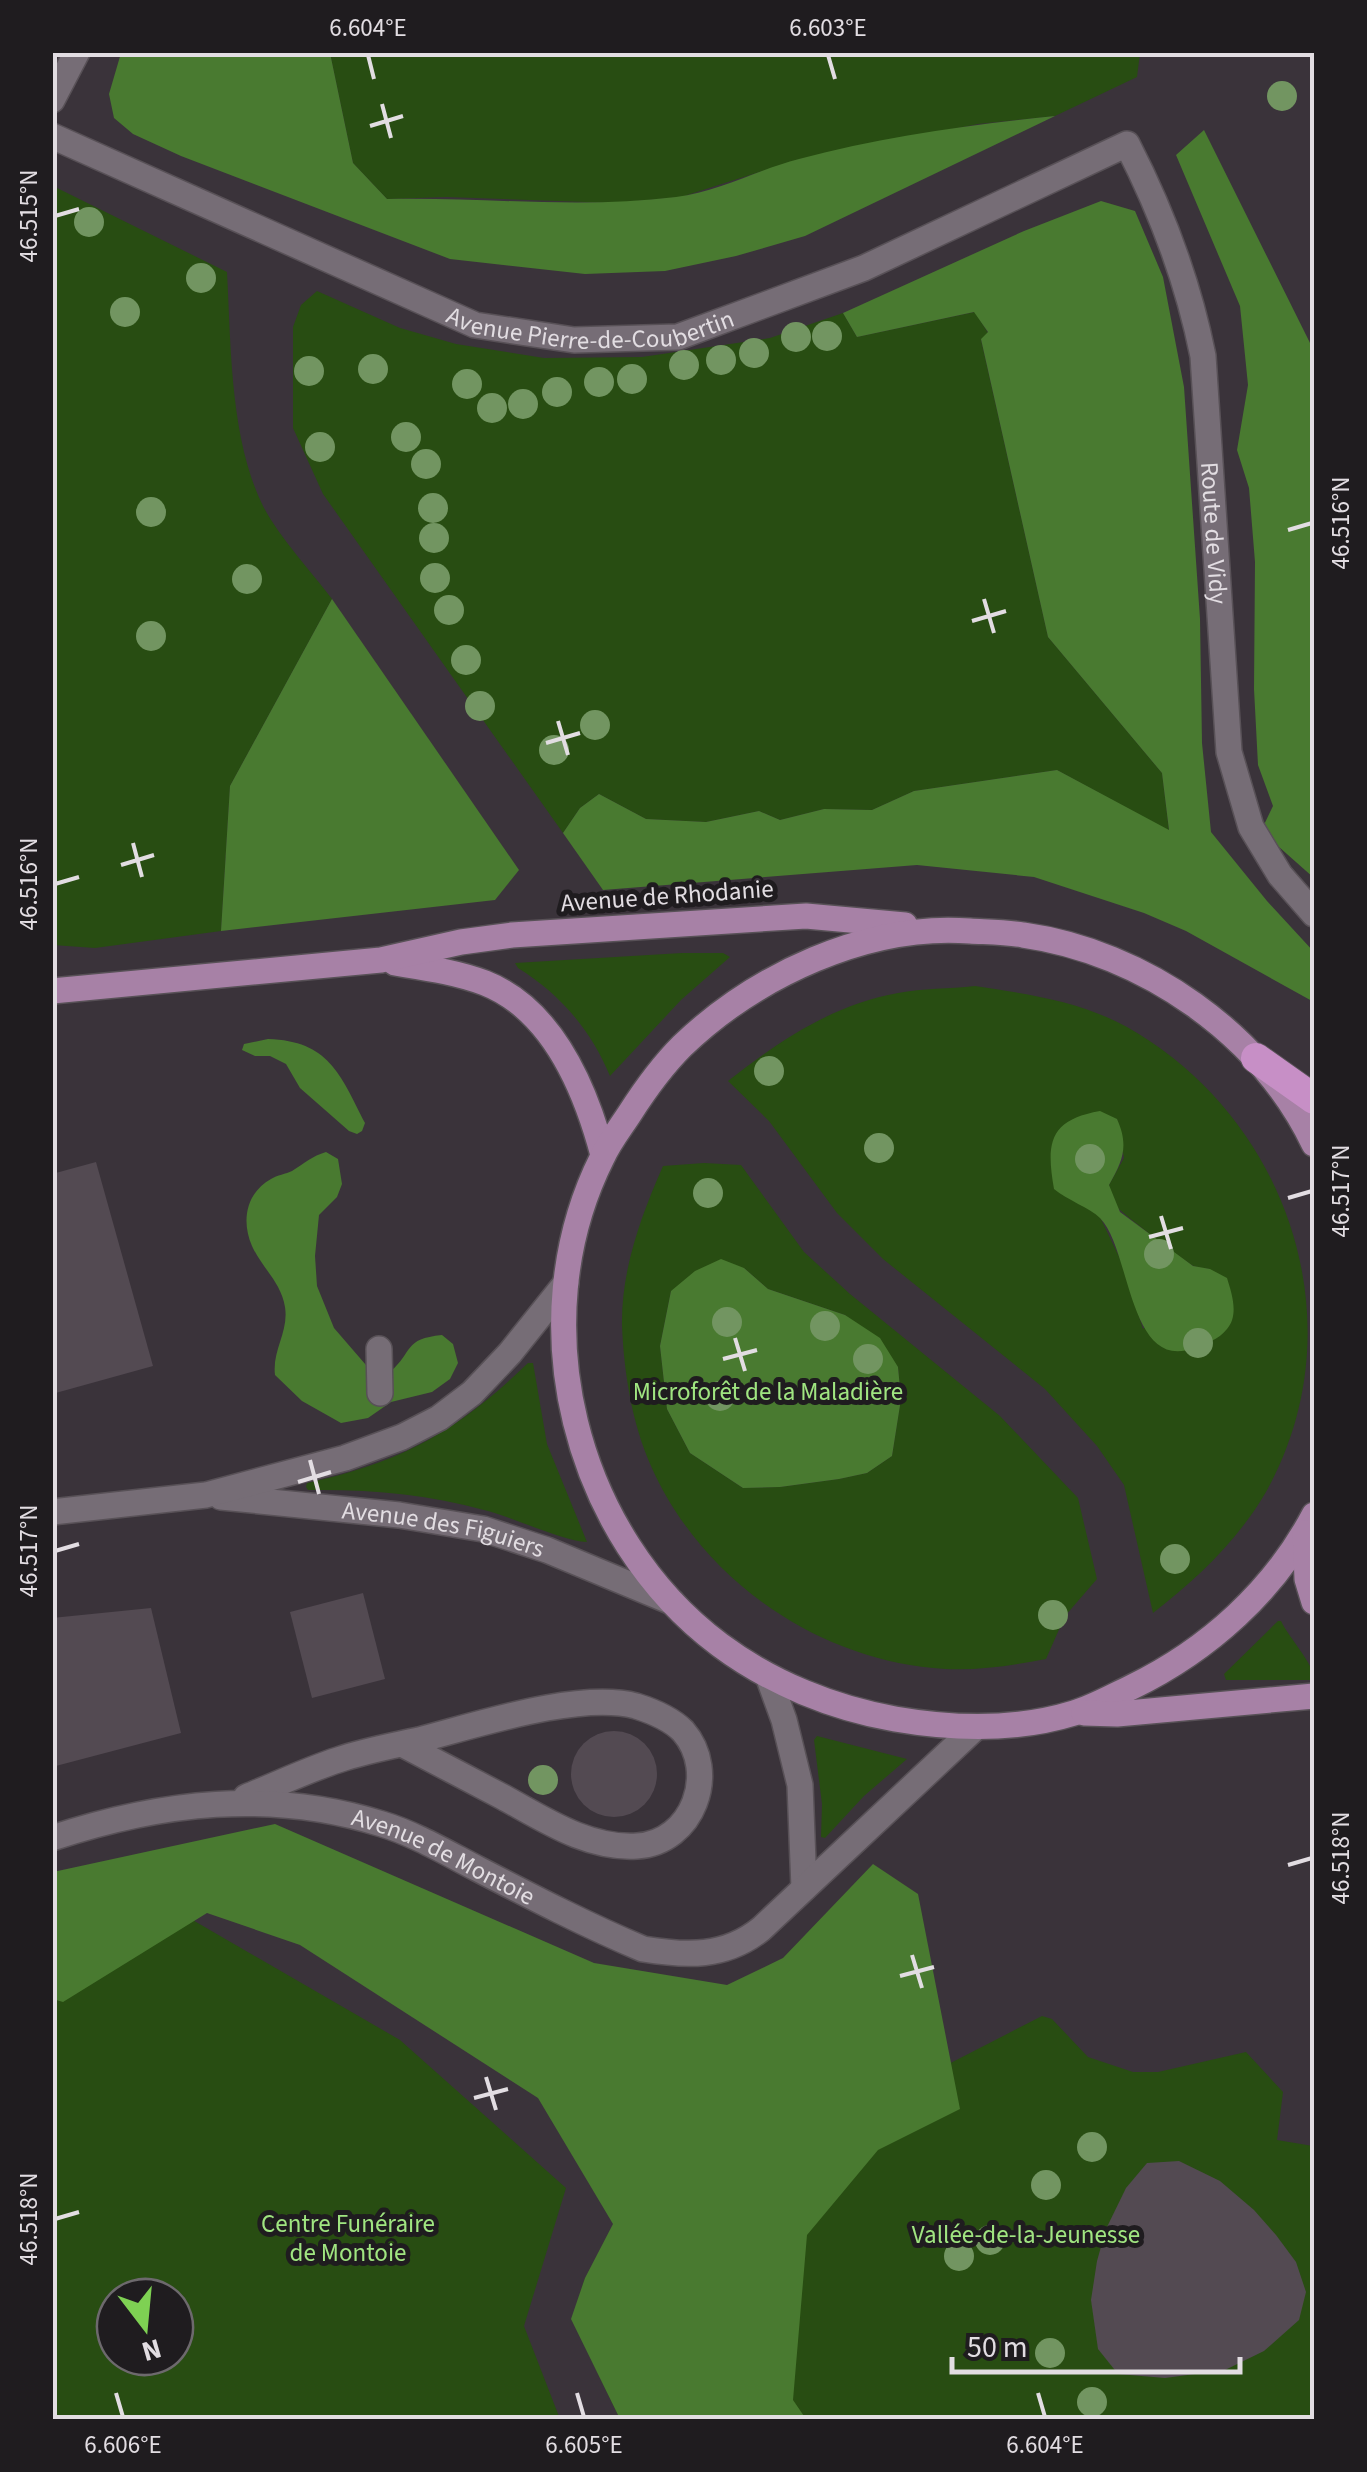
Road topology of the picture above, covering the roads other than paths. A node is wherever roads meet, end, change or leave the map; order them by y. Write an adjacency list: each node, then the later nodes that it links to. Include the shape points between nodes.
1 (77, 52): 2 (street)
2 (52, 100)
3 (52, 136): 4 (street, Avenue Pierre-de-Coubertin, via 475,325 574,340 678,336 864,268)
4 (1128, 144): 5 (street, Route de Vidy, via 1174,249 1203,356 1228,752 1251,827)
5 (1314, 914)
6 (960, 930): 7 (main road, Avenue de Rhodanie, via 806,916 512,936); 9 (main road, via 1026,935 1090,951 1151,977); 12 (main road, via 883,938 816,958 760,985 709,1020 658,1070)
7 (380, 960): 8 (main road, Avenue de Rhodanie); 12 (main road, Avenue de Rhodanie, via 453,972 521,1004 577,1079)
8 (52, 991)
9 (1256, 1058): 10 (highway); 11 (main road)
10 (1314, 1099)
11 (1314, 1144)
12 (603, 1155): 13 (main road)
13 (566, 1283): 16 (street, Avenue des Figuiers, via 472,1394 439,1418 345,1458); 19 (main road, via 565,1370 577,1434 625,1542)
14 (379, 1349): 15 (street)
15 (380, 1393)
16 (206, 1495): 17 (street, Avenue des Figuiers); 19 (street, Avenue des Figuiers, via 483,1529)
17 (52, 1512)
18 (1310, 1524): 20 (main road, via 1307,1578); 23 (main road, via 1258,1595 1212,1638 1166,1670)
19 (672, 1602): 21 (main road, via 718,1644)
20 (1314, 1602)
21 (768, 1676): 24 (main road, via 854,1711); 28 (street, via 800,1784)
22 (1314, 1696): 23 (main road)
23 (1074, 1713): 24 (main road)
24 (976, 1728): 28 (street, Avenue de Montoie)
25 (402, 1744): 25 (street, via 552,1708 634,1706 684,1732 700,1783 694,1808 666,1837 641,1846 611,1845 575,1836); 26 (street, via 336,1760)
26 (237, 1801): 27 (street, Avenue de Montoie, via 187,1805); 28 (street, Avenue de Montoie, via 286,1803 384,1824 615,1938 674,1954 705,1954 748,1939)
27 (52, 1838)
28 (804, 1888)

